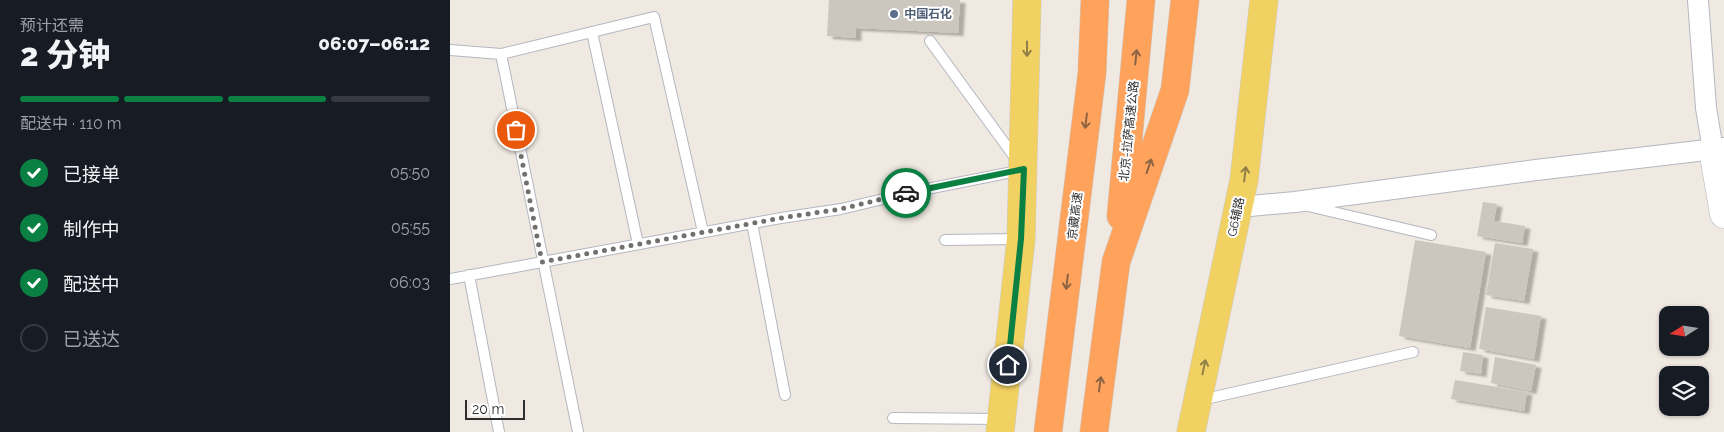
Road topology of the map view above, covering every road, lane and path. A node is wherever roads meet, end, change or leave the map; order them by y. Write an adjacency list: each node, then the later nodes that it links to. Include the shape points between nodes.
1 (1027, 0): 12 (main road, one-way to 12)
2 (1095, 0): 33 (highway, 京藏高速, one-way to 33, via 1092,73)
3 (1141, 0): 23 (highway, 北京-拉萨高速公路, one-way to 3)
4 (1185, 0): 23 (highway, one-way to 4, via 1175,90)
5 (1264, 0): 14 (main road, G6辅路, one-way to 5, via 1244,180)
6 (1698, 0): 11 (street, via 1706,108)
7 (592, 32): 10 (lane); 17 (lane, via 654,17); 21 (lane)
8 (930, 41): 12 (lane)
9 (450, 50): 10 (lane)
10 (500, 54): 22 (lane)
11 (1719, 149): 13 (street); 15 (street)
12 (1024, 169): 16 (lane, via 841,209); 19 (main road)
13 (1295, 202): 14 (street); 18 (lane)
14 (1238, 207): 28 (main road, G6辅路, one-way to 14)
15 (1724, 214)
16 (752, 223): 17 (lane); 27 (lane)
17 (703, 232): 21 (lane)
18 (1432, 235)
19 (1021, 239): 20 (lane); 30 (main road)
20 (945, 240)
21 (638, 244): 22 (lane)
22 (542, 262): 24 (lane); 32 (lane)
23 (1116, 262): 34 (highway, one-way to 23)
24 (469, 275): 25 (lane); 31 (lane)
25 (450, 279)
26 (1413, 352): 28 (lane)
27 (785, 396)
28 (1197, 401): 35 (main road, G6辅路)
29 (892, 418): 30 (lane)
30 (1001, 425)
31 (499, 432)
32 (578, 432)
33 (1048, 432)
34 (1094, 432)
35 (1191, 432)

